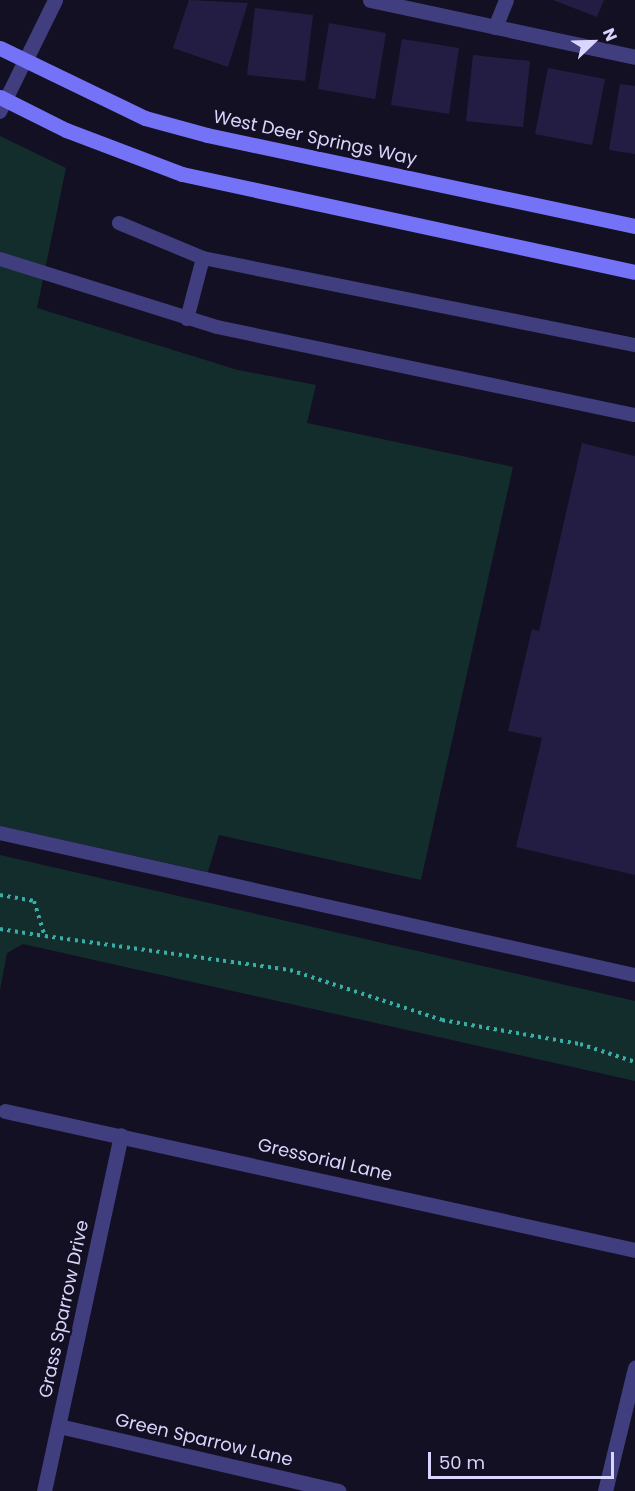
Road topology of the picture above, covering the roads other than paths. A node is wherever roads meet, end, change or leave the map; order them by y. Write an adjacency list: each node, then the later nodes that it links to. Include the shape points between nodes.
1 (55, 0): 7 (street)
2 (370, 0): 4 (street)
3 (506, 0): 4 (street)
4 (495, 27): 6 (street)
5 (0, 48): 7 (main road, West Deer Springs Way)
6 (635, 57)
7 (25, 61): 8 (lane); 10 (main road, West Deer Springs Way, via 145,118 207,135)
8 (2, 103): 13 (main road, via 182,174)
9 (119, 223): 11 (lane)
10 (635, 226)
11 (203, 258): 14 (lane); 15 (lane)
12 (0, 259): 14 (lane)
13 (635, 272)
14 (188, 319): 16 (lane)
15 (635, 345)
16 (635, 415)
17 (0, 833): 18 (lane)
18 (635, 975)
19 (5, 1111): 20 (street, Gressorial Lane)
20 (121, 1135): 21 (street, Gressorial Lane); 23 (street, Grass Sparrow Drive)
21 (635, 1250)
22 (635, 1368): 27 (street)
23 (59, 1426): 24 (street, Green Sparrow Lane); 25 (street, Grass Sparrow Drive)
24 (277, 1485): 26 (street, Green Sparrow Lane)
25 (44, 1491)
26 (339, 1491)
27 (605, 1491)

